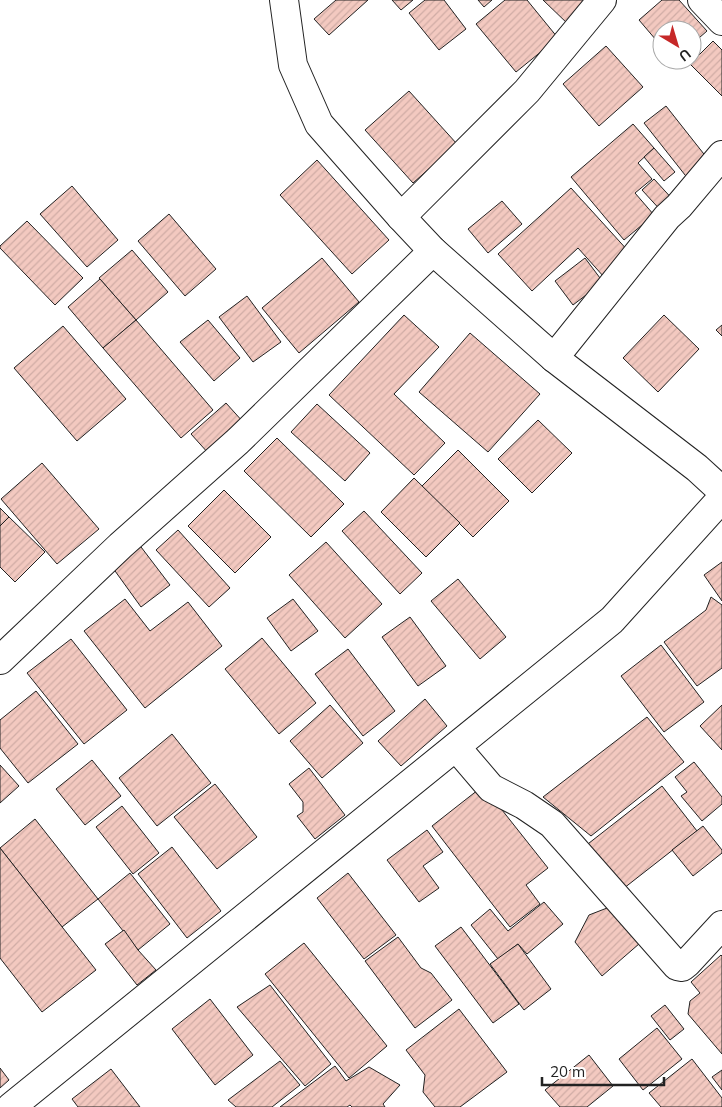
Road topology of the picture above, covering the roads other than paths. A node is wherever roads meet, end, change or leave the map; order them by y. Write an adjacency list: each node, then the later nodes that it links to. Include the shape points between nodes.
1 (284, 0): 6 (street, via 293,65 319,124)
2 (602, 0): 6 (street, via 527,91)
3 (702, 0): 4 (street)
4 (722, 20)
5 (722, 155): 8 (street)
6 (401, 217): 7 (street)
7 (433, 251): 8 (street); 11 (street, via 238,441 120,546)
8 (554, 358): 9 (street, via 697,468)
9 (722, 491)
10 (722, 498): 12 (street, via 612,620)
11 (0, 660)
12 (456, 747): 13 (street, via 491,788 552,824 677,966 688,963); 14 (street)
13 (722, 925)
14 (11, 1107)

